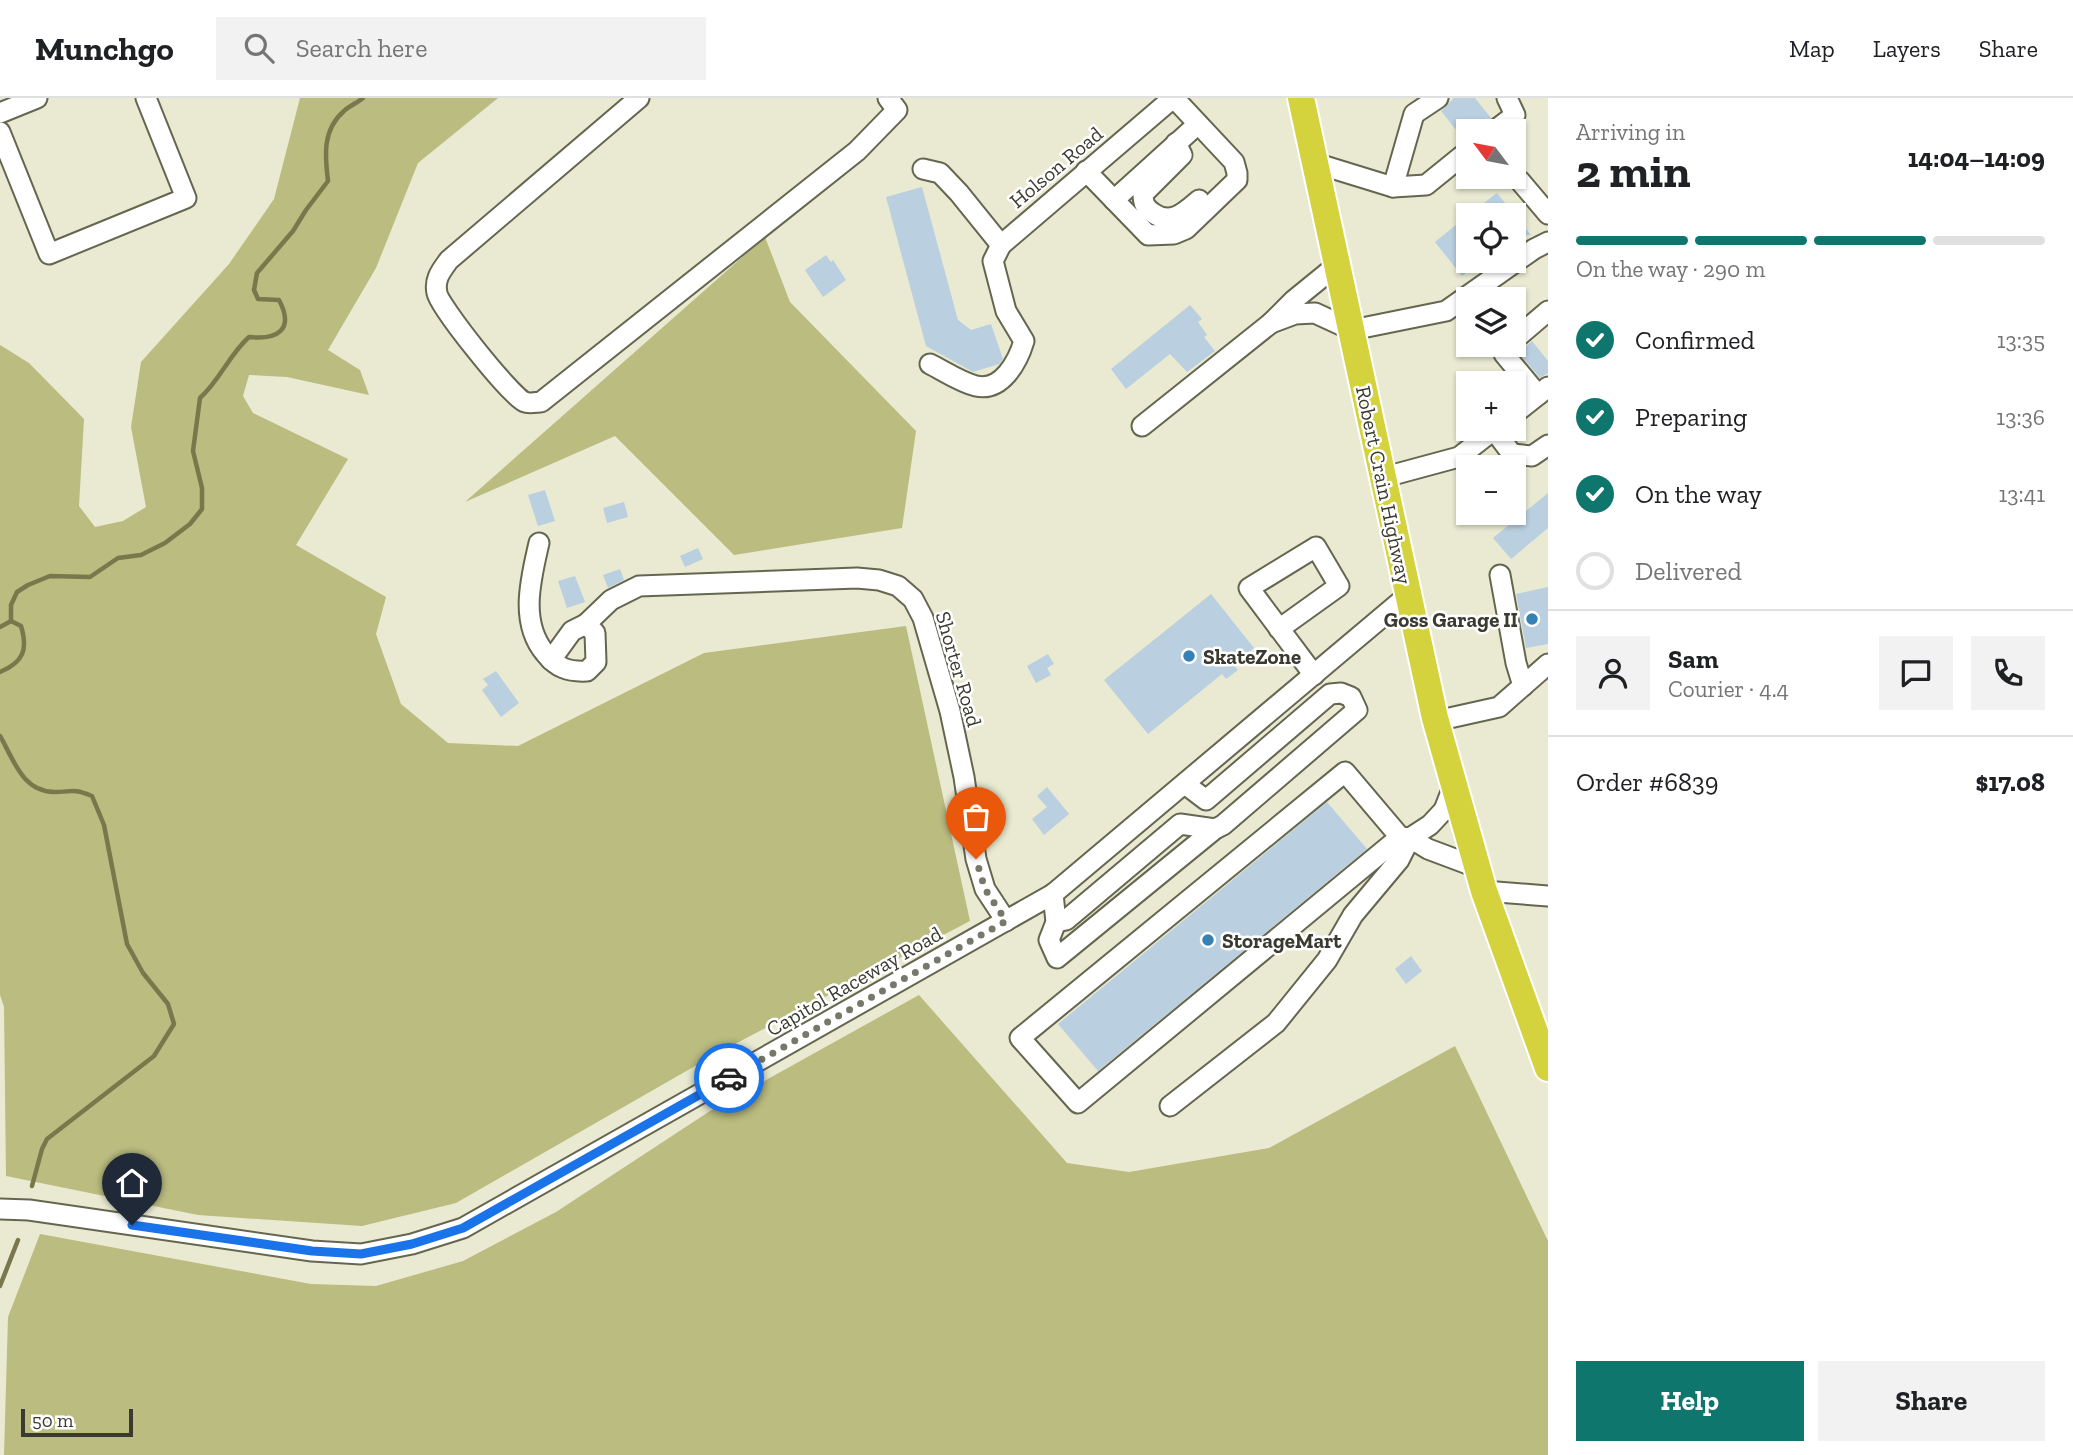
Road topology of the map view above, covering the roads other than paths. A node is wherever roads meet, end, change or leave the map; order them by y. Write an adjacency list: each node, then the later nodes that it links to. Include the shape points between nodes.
1 (37, 98): 9 (street)
2 (146, 98): 12 (street, via 186,198 49,254)
3 (639, 98): 7 (street, via 449,260 436,280 437,297 468,340 525,402 541,402 857,151)
4 (1174, 98): 11 (street); 17 (street, Holson Road)
5 (1301, 98): 15 (highway, Robert Crain Highway)
6 (1430, 100): 19 (street, via 1414,114)
7 (892, 104)
8 (1515, 104): 10 (street)
9 (0, 113)
10 (1503, 119)
11 (1198, 124): 13 (street); 18 (street, via 1234,162)
12 (0, 132)
13 (1176, 143): 18 (street, via 1182,155 1143,194 1143,203 1160,218 1181,215 1223,180); 21 (street)
14 (1456, 161): 19 (street, via 1426,185)
15 (1315, 163): 19 (street); 25 (highway, Robert Crain Highway)
16 (923, 169): 24 (street, via 940,173)
17 (1086, 171): 21 (street); 24 (street, Holson Road)
18 (1237, 180): 21 (street, via 1186,229 1174,234 1148,235)
19 (1393, 187)
20 (1526, 188): 22 (street)
21 (1114, 200)
22 (1548, 214)
23 (1548, 242): 28 (street, via 1446,311)
24 (1001, 245): 31 (street, via 993,261 1006,311 1024,341 1012,370 989,386 976,386)
25 (1337, 265): 27 (street); 28 (highway, Robert Crain Highway)
26 (1548, 312): 29 (street)
27 (1271, 323): 28 (street, via 1315,313); 34 (street)
28 (1352, 330): 38 (highway, Robert Crain Highway)
29 (1526, 330)
30 (1507, 357): 32 (street)
31 (930, 364)
32 (1543, 391): 33 (street)
33 (1526, 404)
34 (1142, 426)
35 (1479, 441): 38 (street, via 1459,457)
36 (1503, 441): 37 (street, via 1512,454 1532,456)
37 (1548, 446)
38 (1385, 477): 41 (highway, Robert Crain Highway)
39 (539, 543): 44 (street, via 529,617 538,644)
40 (1500, 575): 47 (street)
41 (1407, 596): 46 (street, Capitol Raceway Road); 48 (highway, Robert Crain Highway)
42 (586, 624): 44 (street, Shorter Road, via 572,631); 44 (street, via 595,633 596,662 587,671 576,672); 56 (street, Shorter Road, via 611,600 639,586 857,578 898,586 913,599 923,618 950,711 976,859 985,889)
43 (1279, 629): 43 (street, via 1249,588 1316,547 1339,586); 46 (street)
44 (551, 660)
45 (1548, 664): 47 (street)
46 (1314, 675): 49 (street, Capitol Raceway Road)
47 (1523, 686): 48 (street, via 1499,707)
48 (1436, 721): 50 (highway, Robert Crain Highway)
49 (1185, 784): 51 (street, via 1206,800 1330,694 1341,692 1351,697 1357,710); 54 (street, Capitol Raceway Road)
50 (1453, 787): 52 (street, via 1444,810 1430,825); 53 (highway, Robert Crain Highway)
51 (1215, 829): 57 (street, via 1180,824 1066,920); 57 (street, via 1057,958 1049,940)
52 (1405, 837): 52 (street, via 1345,772 1020,1038 1078,1103); 53 (street); 59 (street, via 1399,860 1353,915 1327,960 1276,1023)
53 (1480, 879): 55 (street); 58 (highway, Robert Crain Highway)
54 (1053, 894): 56 (street, Capitol Raceway Road); 57 (street)
55 (1548, 896)
56 (1006, 921): 60 (street, Capitol Raceway Road, via 463,1228 412,1244 361,1254 312,1251)
57 (1056, 922)
58 (1548, 1068)
59 (1170, 1106)
60 (0, 1209)

